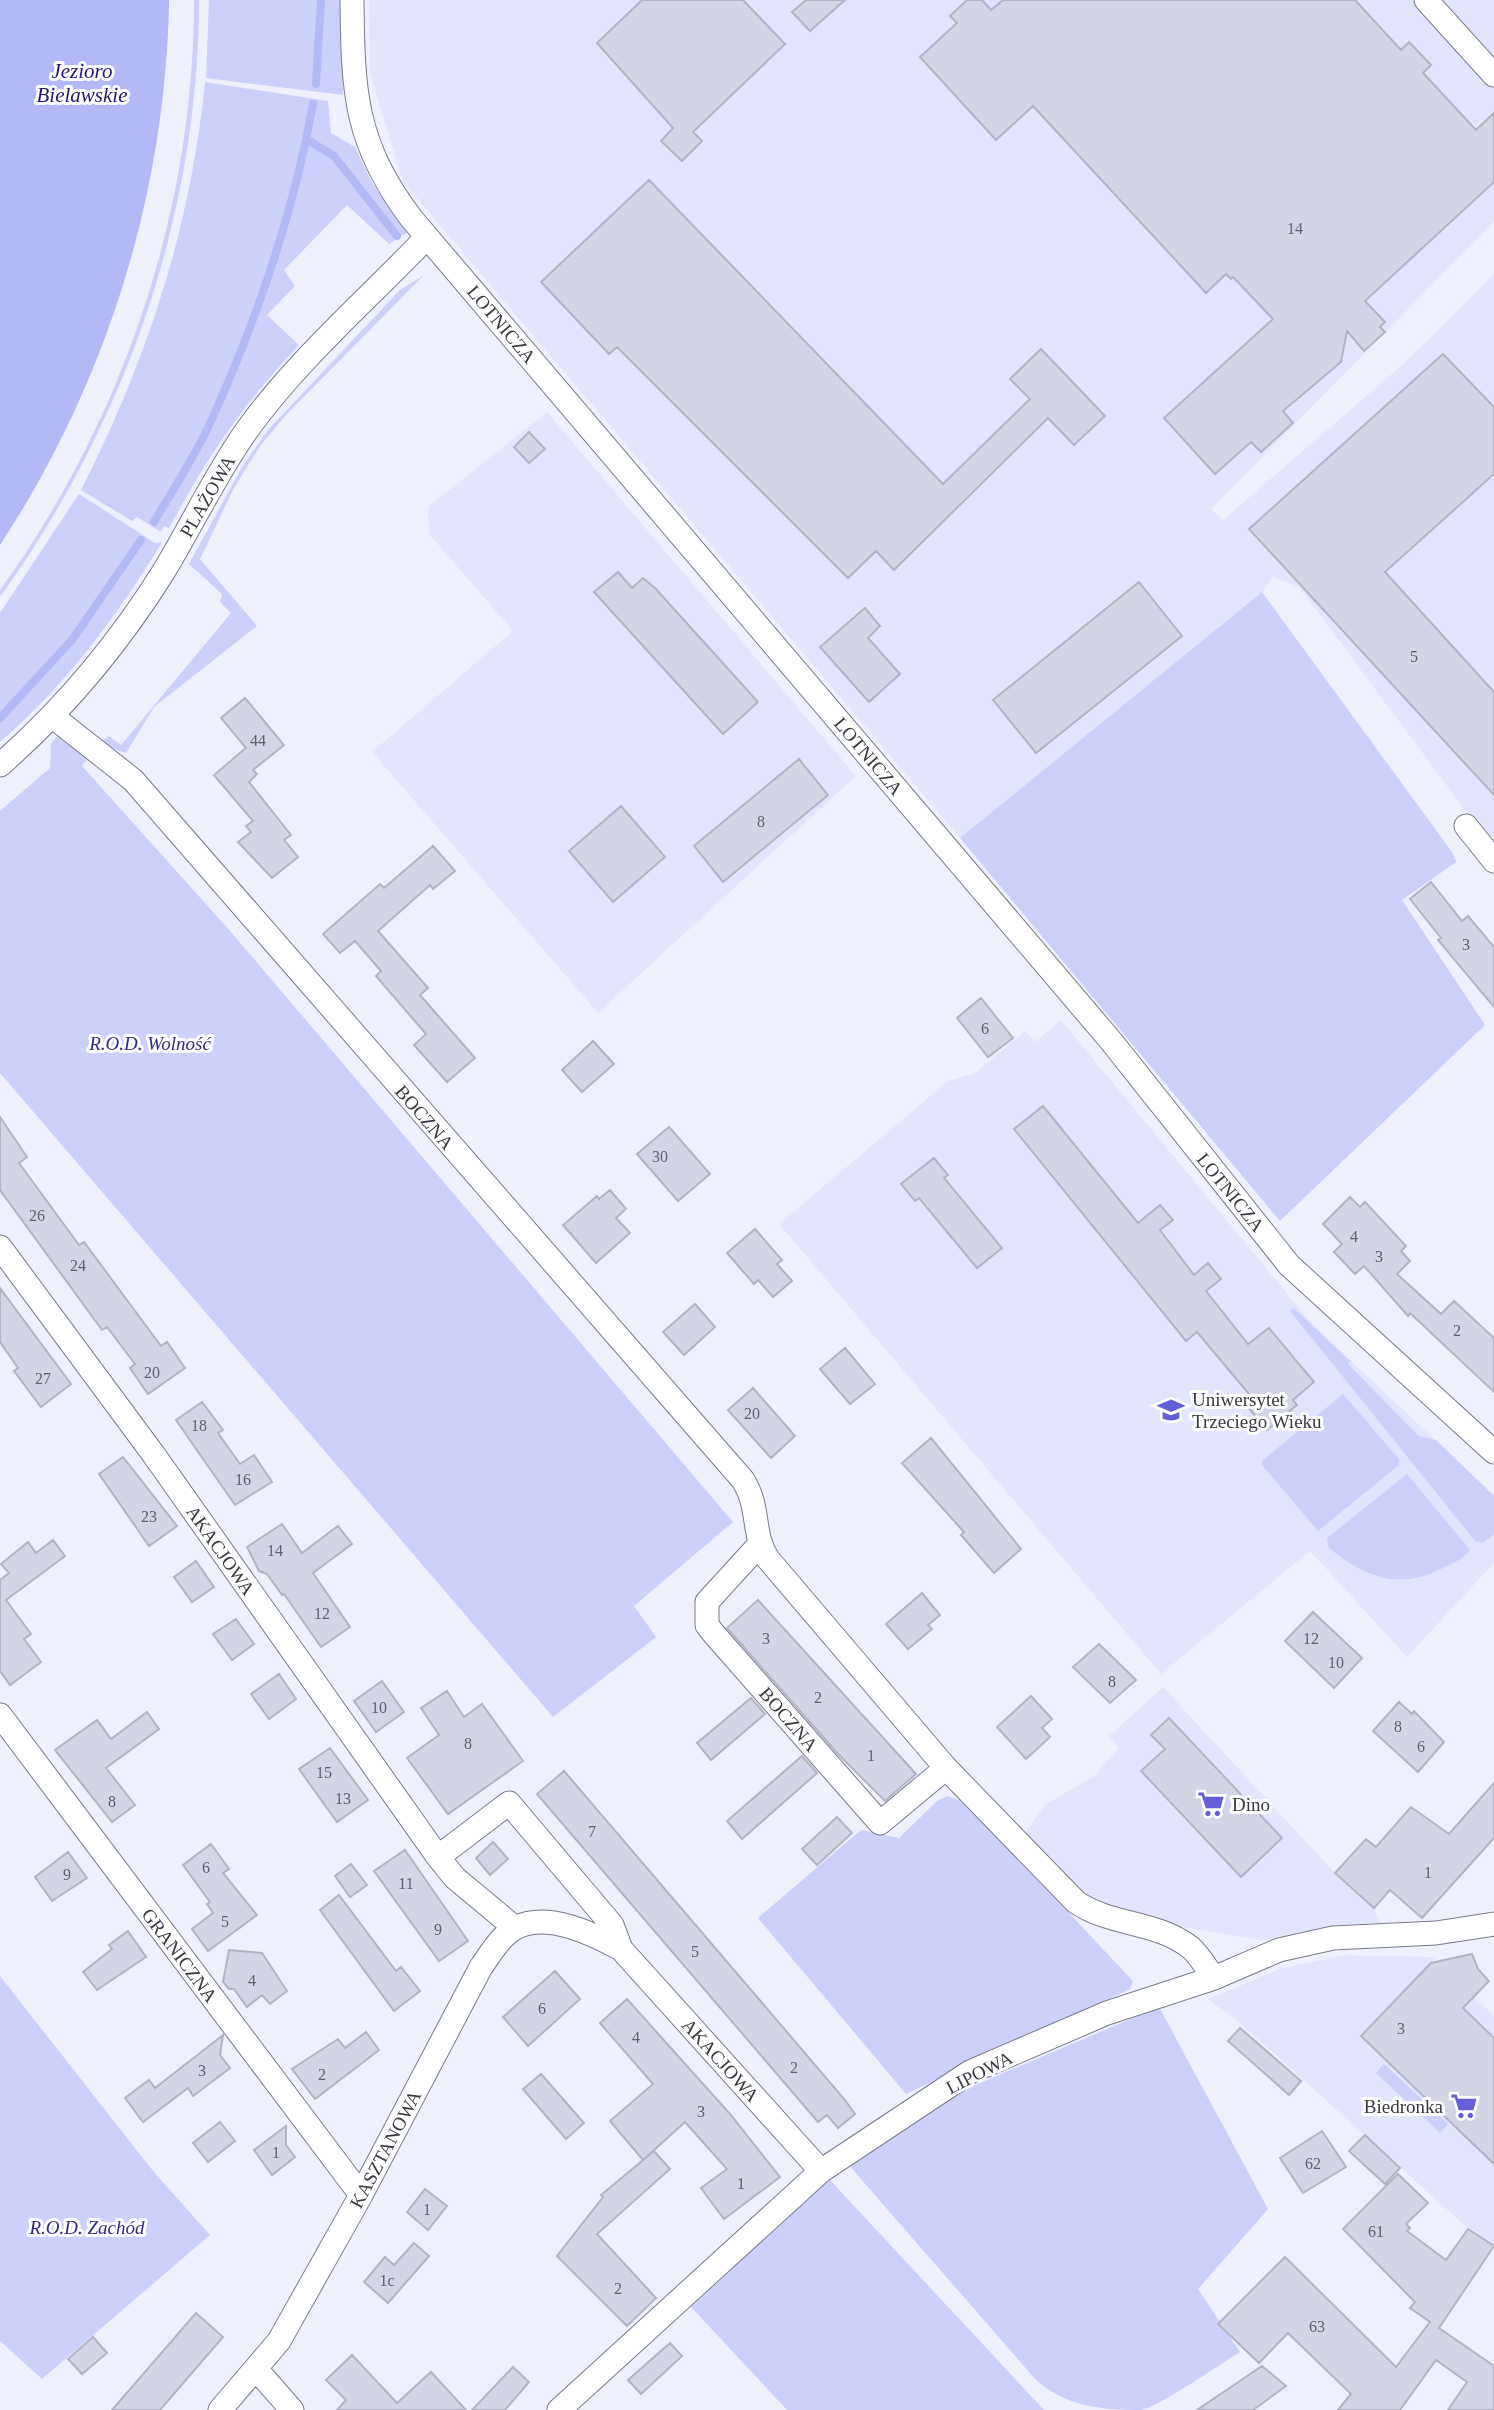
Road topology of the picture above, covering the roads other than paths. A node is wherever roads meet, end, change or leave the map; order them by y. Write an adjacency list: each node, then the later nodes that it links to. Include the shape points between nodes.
1 (352, 0): 4 (street, LOTNICZA, via 354,82 363,130 385,180)
2 (1426, 0): 3 (street)
3 (1494, 75)
4 (427, 237): 5 (street, PLAŻOWA, via 251,425 142,605); 10 (street, LOTNICZA, via 1111,1041 1290,1265)
5 (51, 716): 6 (street, PLAŻOWA); 11 (street, BOCZNA, via 133,780 743,1479 755,1502)
6 (0, 765)
7 (1465, 826): 8 (street)
8 (1494, 861)
9 (0, 1247): 14 (street, AKACJOWA, via 154,1455)
10 (1494, 1452)
11 (759, 1545): 13 (street, BOCZNA, via 777,1572); 13 (street, BOCZNA, via 707,1602 708,1625 714,1634 880,1823)
12 (0, 1715): 20 (street, GRANICZNA)
13 (946, 1768): 18 (street, BOCZNA, via 1076,1902 1100,1916 1169,1934 1192,1949)
14 (438, 1857): 16 (street, AKACJOWA, via 455,1878); 17 (street, AKACJOWA, via 509,1803 612,1925)
15 (1494, 1924): 18 (street, LIPOWA, via 1436,1933 1334,1938 1279,1950)
16 (514, 1928): 17 (street, AKACJOWA, via 543,1923 566,1927); 20 (street, KASZTANOWA, via 481,1967)
17 (621, 1949): 19 (street, AKACJOWA)
18 (1214, 1978): 19 (street, LIPOWA, via 1107,2013 970,2072)
19 (821, 2171): 24 (street, LIPOWA)
20 (361, 2195): 21 (street, KASZTANOWA, via 279,2341)
21 (257, 2370): 22 (street, KASZTANOWA); 23 (street)
22 (220, 2410)
23 (292, 2410)
24 (558, 2410)

